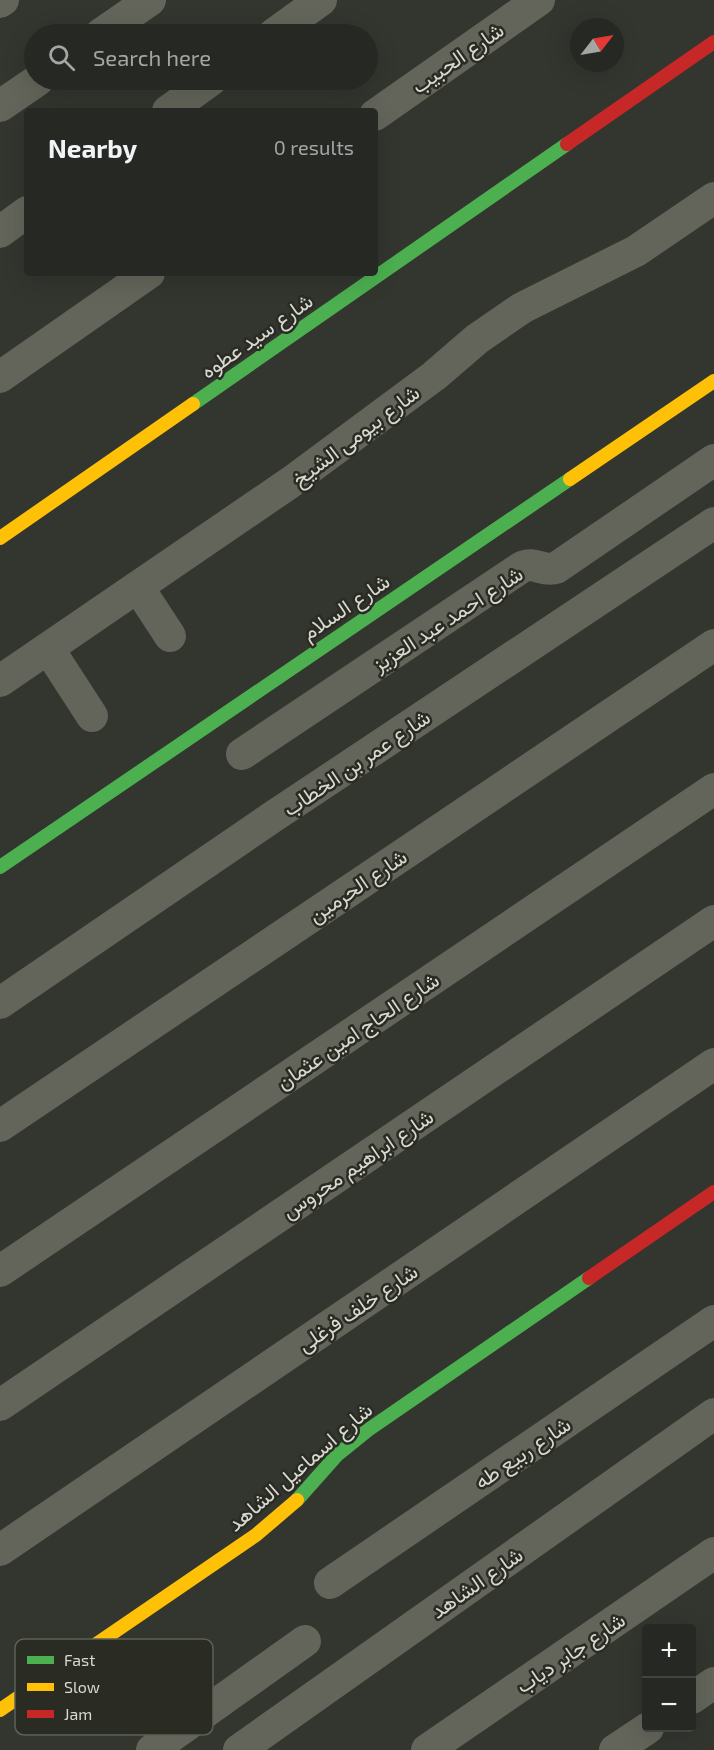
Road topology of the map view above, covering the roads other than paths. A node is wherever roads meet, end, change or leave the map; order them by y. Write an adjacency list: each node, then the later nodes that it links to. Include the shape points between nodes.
1 (150, 0): 4 (street)
2 (321, 0): 5 (street)
3 (539, 0): 11 (street, شارع الحبيب)
4 (115, 24)
5 (288, 24)
6 (714, 42): 15 (street, شارع سيد عطوه)
7 (24, 90): 9 (street)
8 (197, 90): 10 (street)
9 (0, 106)
10 (172, 108)
11 (378, 113)
12 (714, 198): 23 (street, شارع بيومى الشيخ, via 636,252 522,308 291,482)
13 (24, 214): 14 (street)
14 (0, 232)
15 (378, 275)
16 (145, 276): 18 (street)
17 (377, 276): 22 (street, شارع سيد عطوه)
18 (0, 377)
19 (714, 381): 31 (street, شارع السلام)
20 (714, 460): 29 (street, شارع احمد عبد العزيز, via 556,568 544,569 533,564 522,567)
21 (714, 523): 33 (street, شارع عمر بن الخطاب)
22 (0, 538)
23 (138, 587): 24 (street); 26 (street, شارع بيومى الشيخ)
24 (170, 636)
25 (714, 645): 35 (street, شارع الحرمين)
26 (48, 648): 27 (street, شارع بيومى الشيخ); 28 (street)
27 (0, 681)
28 (92, 716)
29 (242, 754)
30 (714, 789): 37 (street, شارع الحاج امين عثمان)
31 (0, 867)
32 (714, 921): 39 (street, شارع ابراهيم محروس)
33 (0, 1003)
34 (714, 1064): 41 (street, شارع خلف فرغلى)
35 (0, 1126)
36 (714, 1192): 44 (street, شارع اسماعيل الشاهد, via 368,1430 337,1455 284,1513)
37 (0, 1270)
38 (714, 1321): 43 (street, شارع ربيع طه)
39 (0, 1406)
40 (714, 1414): 54 (street, شارع الشاهد)
41 (0, 1550)
42 (714, 1553): 55 (street, شارع جابر دياب)
43 (330, 1583)
44 (104, 1639)
45 (305, 1641): 49 (street)
46 (714, 1683): 47 (street)
47 (696, 1695)
48 (15, 1700): 50 (street, شارع اسماعيل الشاهد)
49 (213, 1707)
50 (0, 1710)
51 (642, 1732): 56 (street)
52 (173, 1735): 53 (street)
53 (152, 1750)
54 (239, 1750)
55 (427, 1750)
56 (615, 1750)

